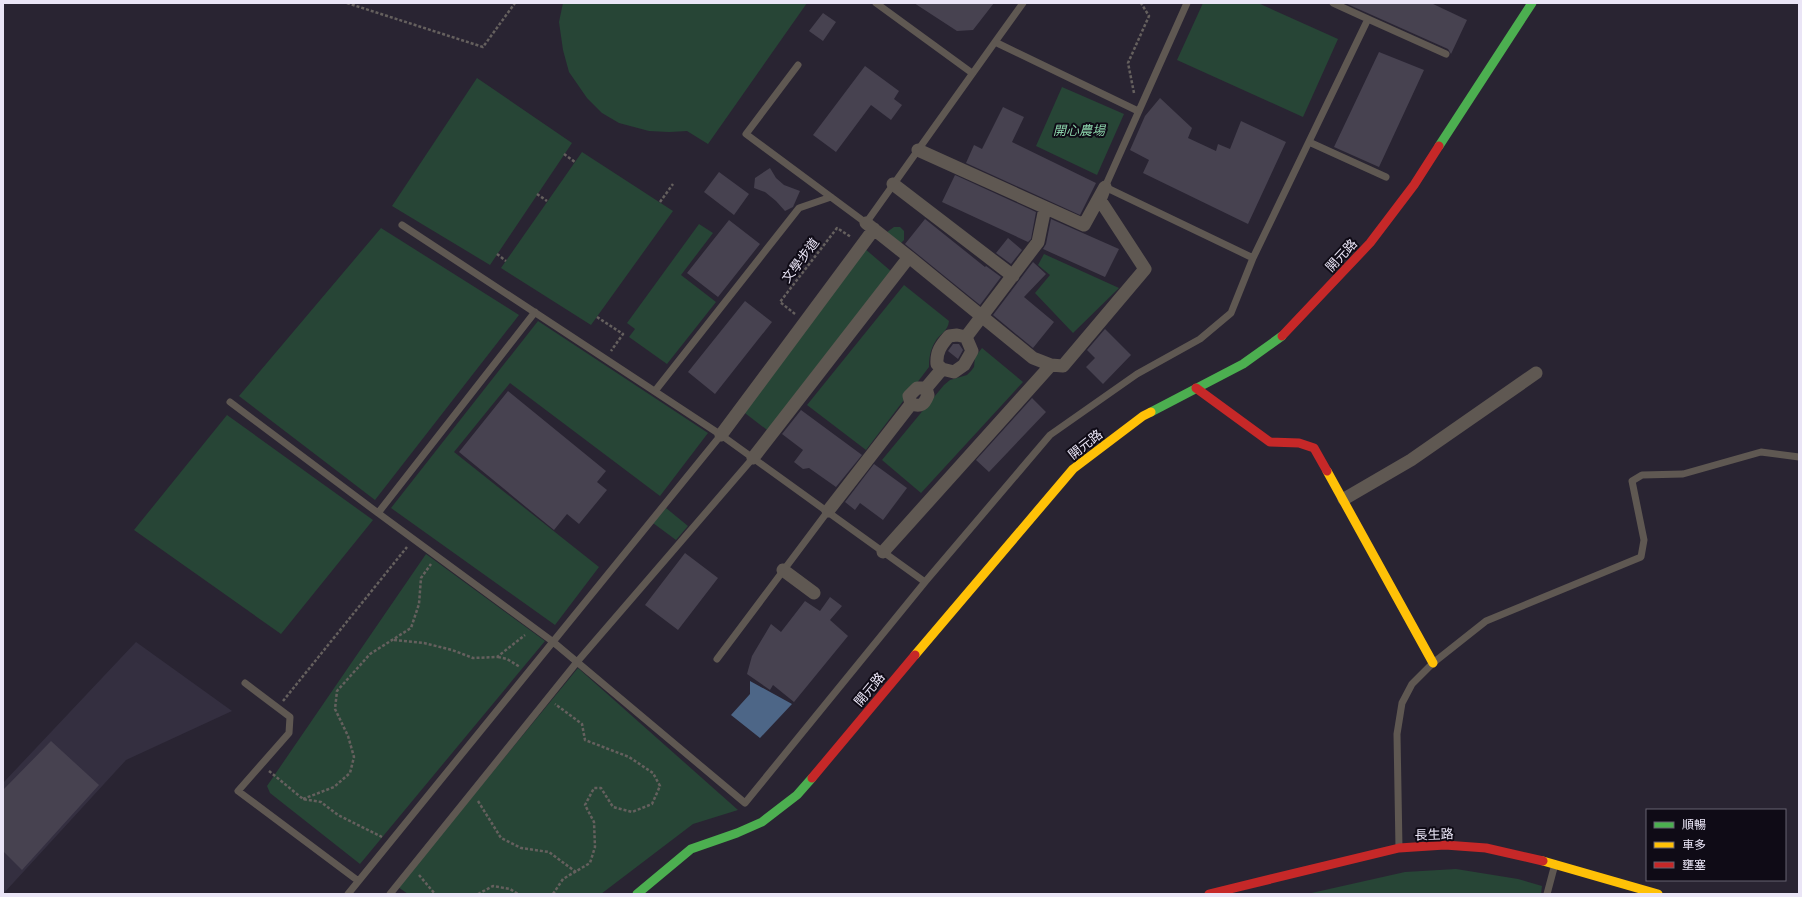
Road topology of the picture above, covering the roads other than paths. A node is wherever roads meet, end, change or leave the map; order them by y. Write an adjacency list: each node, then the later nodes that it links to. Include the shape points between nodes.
1 (876, 3): 10 (lane)
2 (1023, 3): 7 (lane)
3 (1187, 3): 11 (lane)
4 (1333, 3): 6 (lane)
5 (1532, 3): 30 (street, 開元路, via 1414,185 1370,243 1283,335 1244,364)
6 (1368, 19): 8 (lane); 12 (lane)
7 (995, 42): 10 (lane); 11 (lane)
8 (1446, 54)
9 (798, 65): 17 (lane, via 746,134)
10 (972, 73): 13 (lane)
11 (1138, 111): 16 (lane)
12 (1309, 142): 14 (lane); 22 (lane)
13 (918, 150): 15 (lane); 18 (street)
14 (1386, 177)
15 (893, 184): 20 (lane); 23 (street)
16 (1104, 187): 18 (street, via 1084,225); 22 (lane); 27 (street, via 1100,200 1145,269 1063,366)
17 (831, 197): 20 (lane); 31 (lane, via 799,208)
18 (1045, 208): 23 (street, via 1038,242)
19 (402, 225): 24 (lane)
20 (870, 226): 21 (street); 33 (street, via 862,245)
21 (909, 257): 25 (street); 35 (street)
22 (1252, 258): 41 (lane, via 1231,313 1200,339 1137,374 1050,435)
23 (1013, 276): 25 (street)
24 (535, 312): 31 (lane); 38 (lane)
25 (981, 317): 26 (street); 27 (street, via 1034,358)
26 (966, 338): 28 (street, via 972,351 964,365 954,372); 28 (street, via 958,335 949,336 945,340 937,358 937,364)
27 (1051, 365): 39 (street)
28 (942, 369): 37 (street, via 926,388 917,388 910,396 911,404)
29 (1536, 373): 36 (street, via 1411,460)
30 (1196, 388): 36 (street, via 1270,442 1299,443 1314,448); 53 (street, 開元路, via 1143,416 1073,469 797,795 762,822 691,850)
31 (655, 391): 33 (lane)
32 (230, 402): 38 (lane)
33 (720, 435): 35 (lane); 43 (lane)
34 (1799, 457): 46 (lane, via 1761,452 1683,474 1642,475 1632,481 1644,540 1641,556 1486,621)
35 (753, 458): 37 (lane); 45 (lane)
36 (1344, 498): 46 (street)
37 (828, 511): 39 (lane); 40 (lane)
38 (378, 513): 43 (lane)
39 (883, 552): 41 (lane)
40 (784, 570): 42 (street); 44 (lane)
41 (925, 582): 45 (lane, via 745,803)
42 (814, 593)
43 (552, 641): 45 (lane); 50 (lane)
44 (717, 659)
45 (577, 662): 52 (lane)
46 (1433, 662): 48 (lane, via 1412,684 1402,702 1397,734)
47 (245, 683): 50 (lane, via 290,717 289,733 238,791)
48 (1399, 848): 49 (street, 長生路, via 1445,845 1486,848); 54 (street, 長生路)
49 (1556, 864): 55 (lane); 56 (street, 長生路)
50 (357, 880): 51 (lane)
51 (348, 894)
52 (390, 894)
53 (637, 894)
54 (1209, 894)
55 (1547, 894)
56 (1658, 894)

